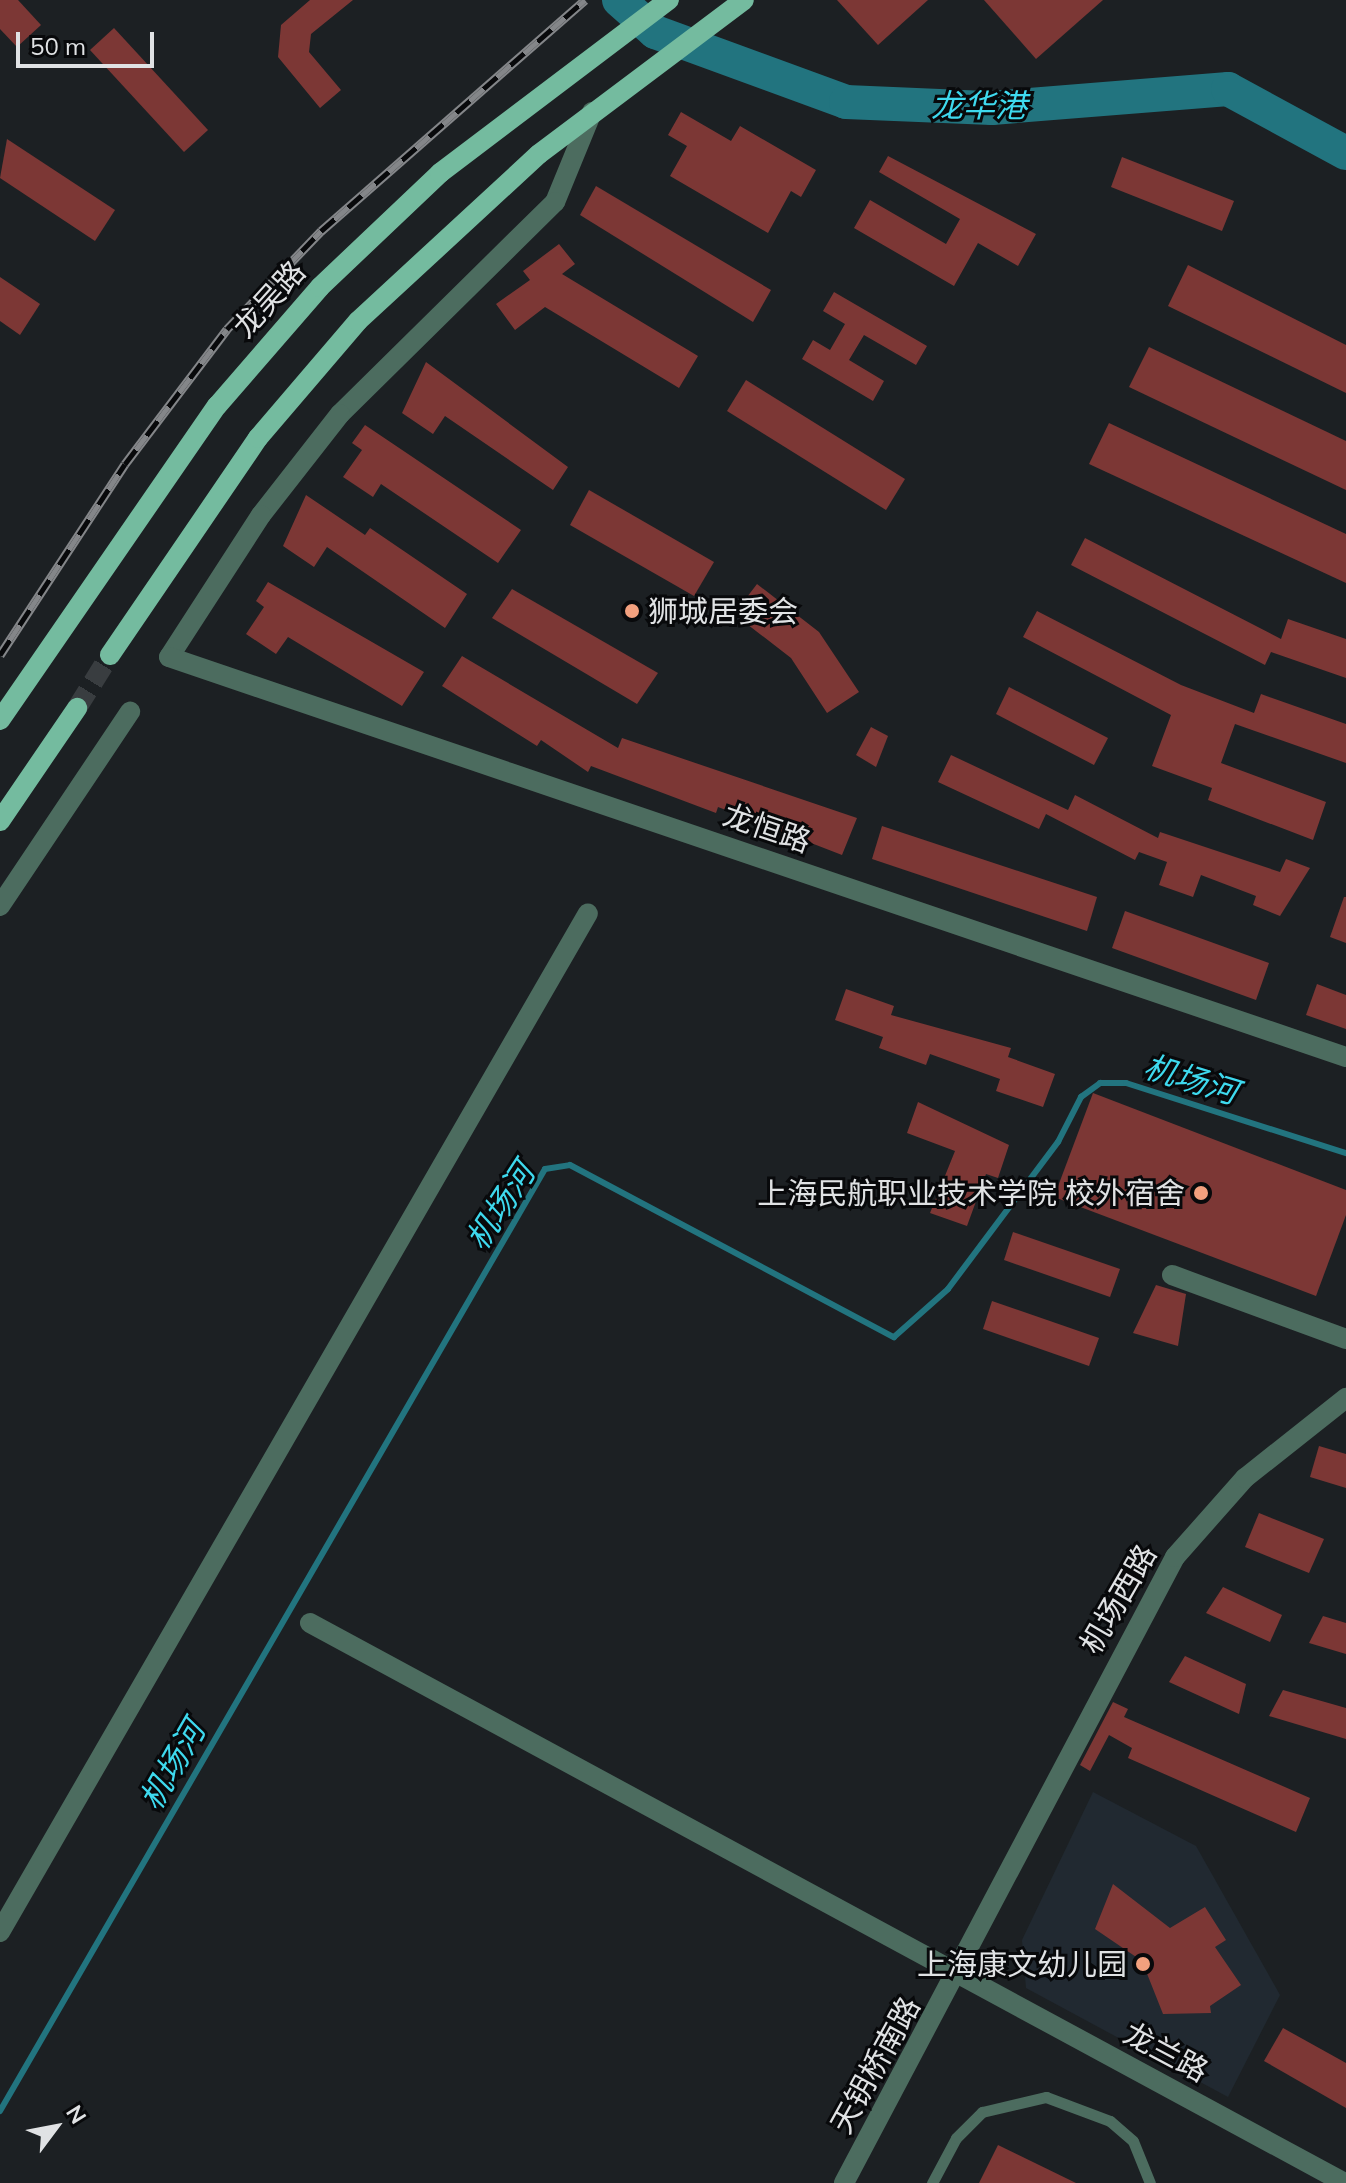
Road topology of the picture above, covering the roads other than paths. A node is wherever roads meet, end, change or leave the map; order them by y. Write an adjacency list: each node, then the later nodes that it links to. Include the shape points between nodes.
1 (669, 0): 7 (main road, 龙吴路, via 440,173 320,287 217,406)
2 (744, 0): 3 (main road)
3 (592, 112): 4 (main road, via 411,267 306,379); 11 (street, 龙恒路, via 555,202 340,414 261,515 169,657)
4 (110, 655)
5 (77, 708): 8 (main road)
6 (130, 712): 9 (street)
7 (0, 720)
8 (0, 821)
9 (0, 906)
10 (588, 913): 16 (street)
11 (1346, 1057)
12 (1172, 1275): 13 (street)
13 (1346, 1339)
14 (1346, 1398): 17 (street, 机场西路, via 1245,1478 1175,1557)
15 (310, 1623): 17 (street, 龙兰路)
16 (0, 1932)
17 (958, 1975): 18 (street, 天钥桥南路); 21 (street, 龙兰路)
18 (844, 2183)
19 (932, 2183): 20 (lane, via 956,2138 982,2112 1046,2097 1110,2121 1133,2141)
20 (1150, 2183)
21 (1345, 2183)

